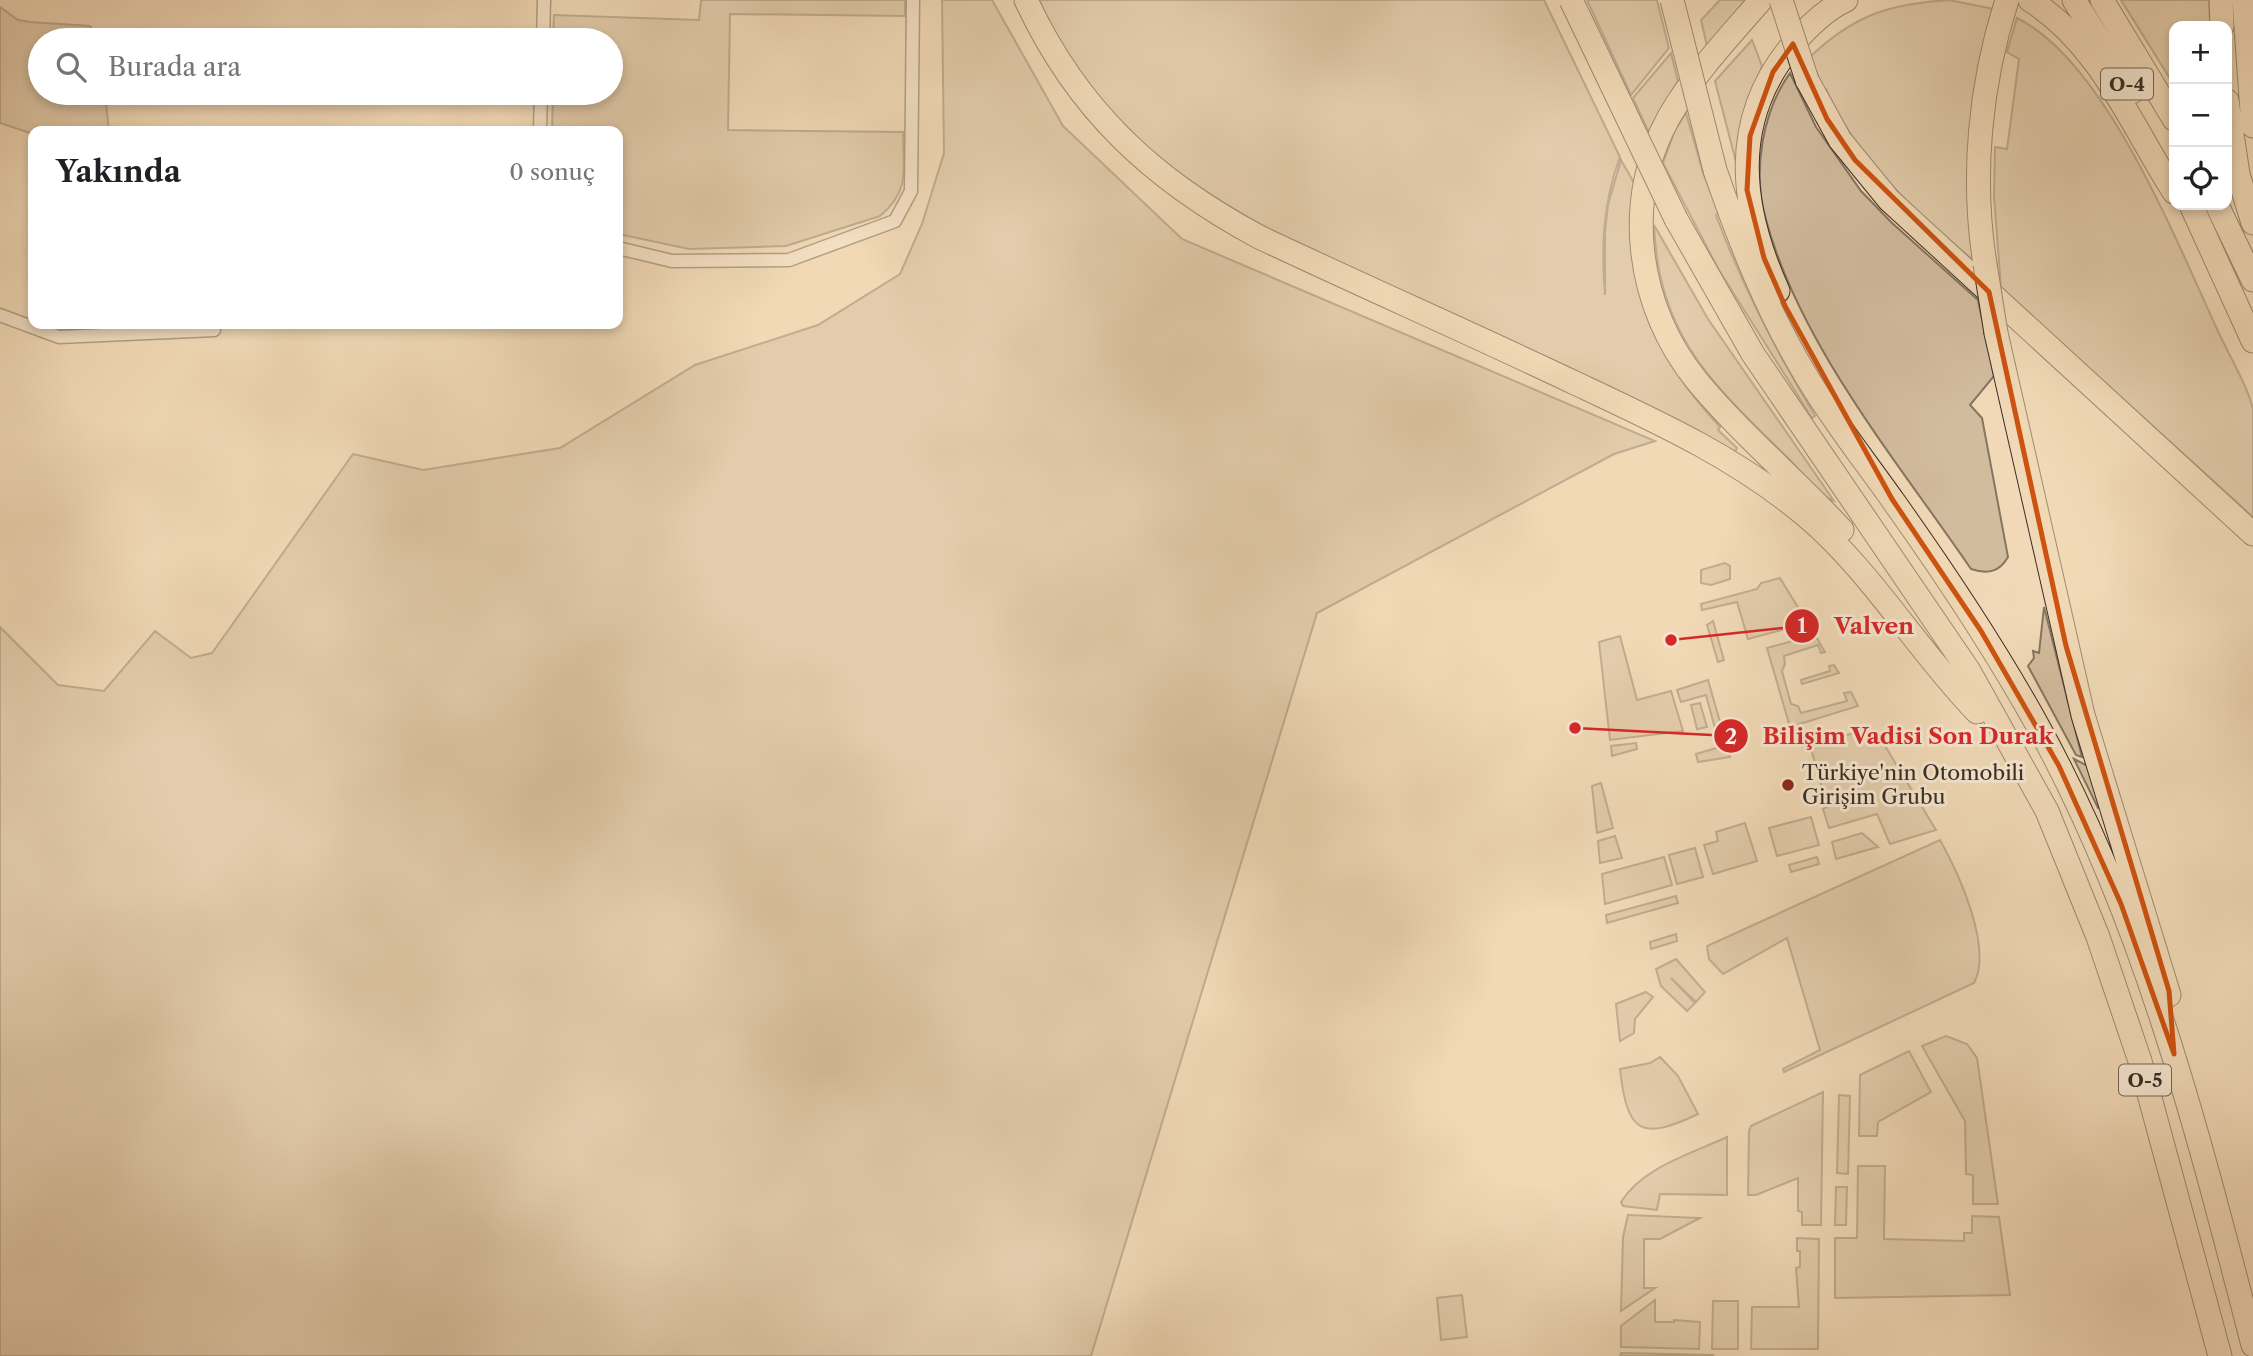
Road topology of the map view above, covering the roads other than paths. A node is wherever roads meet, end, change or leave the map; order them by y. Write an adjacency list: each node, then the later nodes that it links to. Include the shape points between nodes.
1 (544, 0): 16 (street)
2 (913, 0): 27 (street, via 911,191 895,221 789,260 672,261)
3 (1026, 0): 36 (highway, via 1060,65 1101,118 1159,174 1198,202 1270,242 1638,413 1738,466 1809,519 1853,561 1941,675)
4 (1571, 0): 37 (highway, bridge, via 1676,219 1753,354 1969,671)
5 (1672, 0): 34 (highway, bridge, via 1715,170 1746,256 1789,346 1847,441)
6 (1761, 0): 36 (highway, via 1701,69 1659,139 1647,170 1641,223 1650,292 1669,337 1697,381 1863,553 1915,618)
7 (1782, 0): 35 (highway, bridge, via 1807,80 1840,140 1889,200)
8 (1846, 0): 34 (highway, via 1804,31 1773,72 1754,115 1747,190 1757,236 1780,297)
9 (2007, 0): 38 (highway, bridge, via 1986,91 1979,156 1985,264 1996,333 2083,715 2169,991)
10 (2030, 0): 23 (highway, via 2065,27 2093,59)
11 (2074, 0): 22 (highway, O-4)
12 (2102, 0): 18 (highway, O-4)
13 (2221, 0): 15 (highway)
14 (2244, 0): 20 (highway)
15 (2222, 21)
16 (543, 28)
17 (541, 105): 19 (street)
18 (2169, 110)
19 (540, 126)
20 (2253, 126)
21 (2232, 134): 26 (highway)
22 (2169, 162)
23 (2169, 184)
24 (2191, 210): 33 (highway)
25 (2219, 210): 28 (highway)
26 (2253, 223)
27 (623, 249)
28 (2253, 280)
29 (0, 315): 30 (street)
30 (28, 325)
31 (38, 329): 32 (street, via 59,337)
32 (214, 329)
33 (2253, 341)
34 (1892, 499): 38 (highway, via 1981,631 2059,766 2121,904)
35 (2253, 534)
36 (1977, 712): 37 (highway, via 2015,775)
37 (2047, 811): 40 (highway, O-5, via 2098,937 2140,1060)
38 (2175, 1054): 39 (highway, O-5)
39 (2253, 1345)
40 (2220, 1356)

